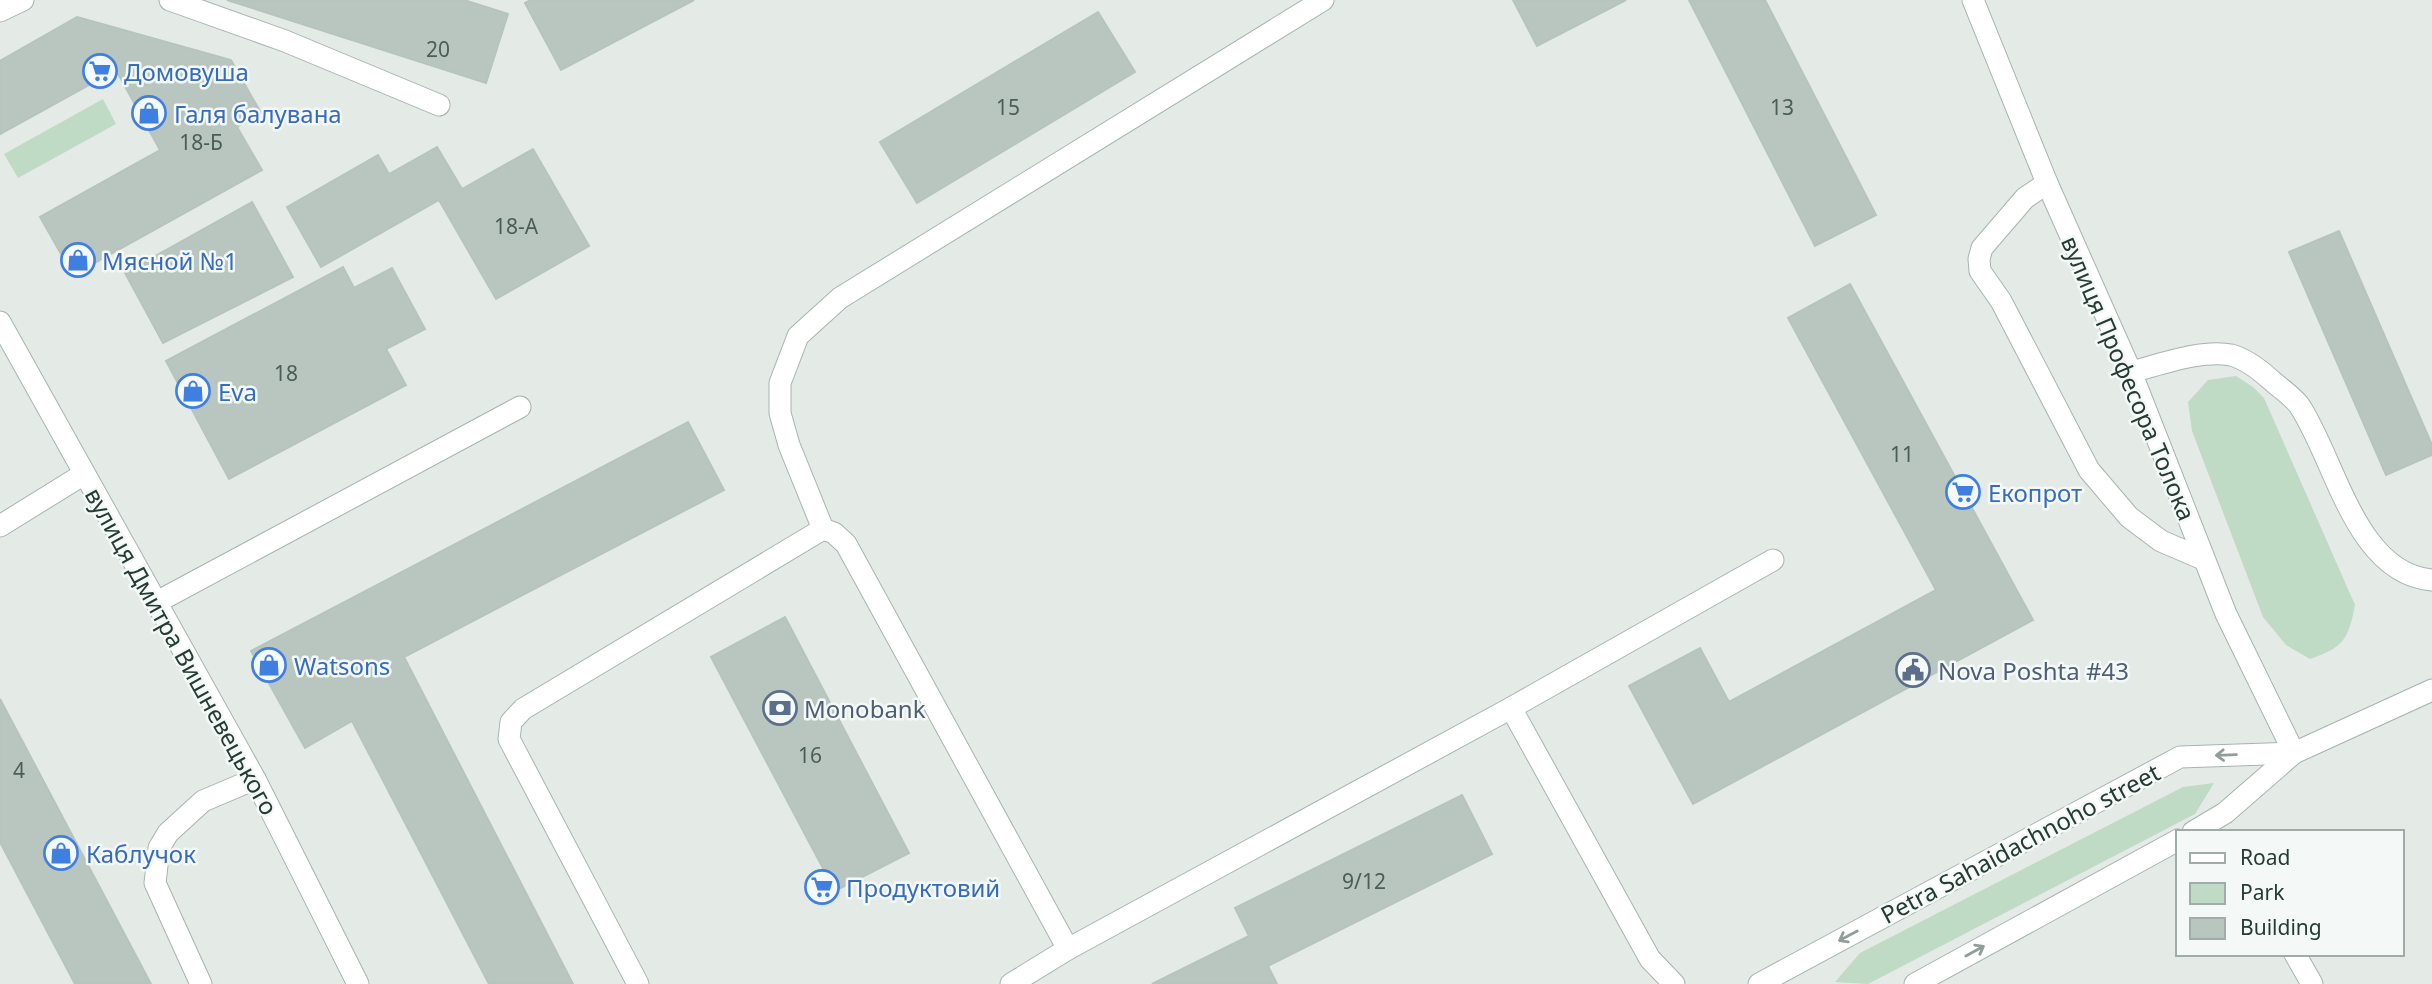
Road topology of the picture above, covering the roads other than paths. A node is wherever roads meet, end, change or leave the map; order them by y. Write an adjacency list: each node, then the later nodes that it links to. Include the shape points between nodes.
1 (23, 0): 5 (street)
2 (170, 0): 6 (street, via 285,41)
3 (1973, 0): 7 (street, вулиця Професора Толока)
4 (1317, 1): 13 (street, via 840,299 798,336 780,383 780,413)
5 (0, 11)
6 (439, 105)
7 (2047, 183): 9 (street, вулиця Професора Толока); 14 (street, via 2025,198 1982,248 1980,271 2089,470 2129,517 2161,541)
8 (0, 322): 11 (street, вулиця Дмитра Вишневецького)
9 (2131, 372): 14 (street, вулиця Професора Толока); 16 (street, via 2202,355 2230,355 2259,368 2298,404 2365,536 2407,574)
10 (520, 407): 17 (street)
11 (84, 474): 12 (street); 17 (street, вулиця Дмитра Вишневецького)
12 (0, 526)
13 (823, 529): 25 (street, via 834,533 852,553); 29 (street, via 523,709 511,722 509,739)
14 (2203, 559): 20 (street, вулиця Професора Толока)
15 (1773, 560): 19 (street)
16 (2432, 580)
17 (156, 601): 21 (street, вулиця Дмитра Вишневецького)
18 (2432, 690): 20 (street, Petra Sahaidachnoho street)
19 (1511, 708): 25 (street); 31 (street, via 1650,959)
20 (2294, 753): 22 (street, Petra Sahaidachnoho street); 32 (street, Petra Sahaidachnoho street, one-way to 32, via 2180,757)
21 (255, 779): 27 (street, via 203,801 168,833 159,848 156,883); 28 (street, вулиця Дмитра Вишневецького)
22 (2229, 822): 23 (street, Petra Sahaidachnoho street)
23 (2200, 830)
24 (2176, 841): 33 (street, one-way to 24)
25 (1068, 949): 30 (street)
26 (2296, 956): 34 (street)
27 (201, 984)
28 (358, 984)
29 (638, 984)
30 (1011, 984)
31 (1674, 984)
32 (1759, 984)
33 (1915, 984)
34 (2312, 984)

